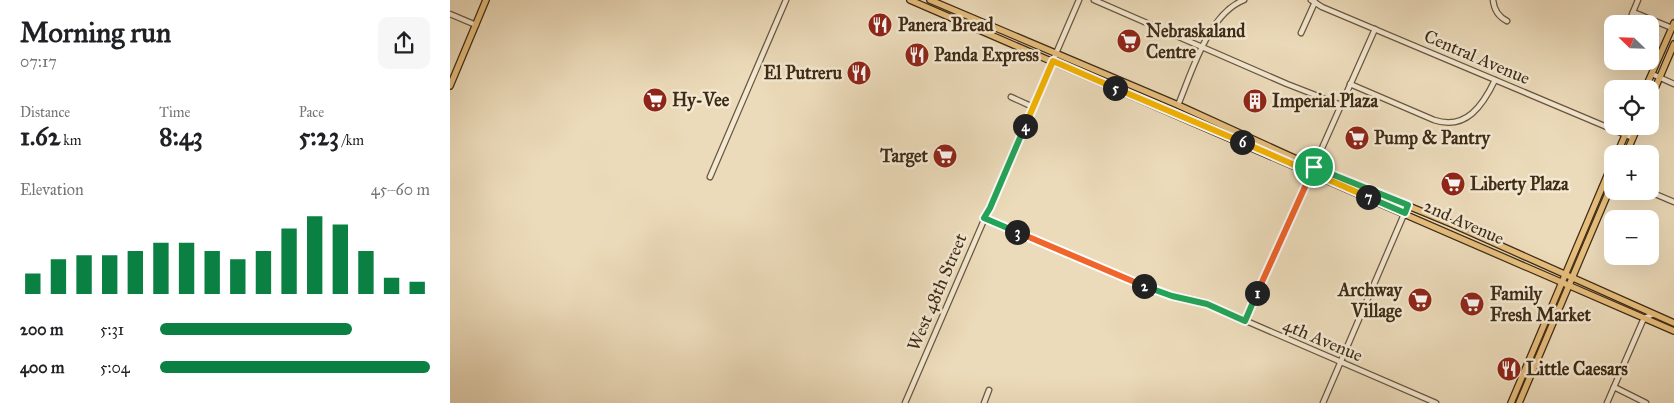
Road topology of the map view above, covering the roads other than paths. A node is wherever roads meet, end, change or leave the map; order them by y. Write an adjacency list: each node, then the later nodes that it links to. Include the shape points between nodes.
1 (486, 0): 15 (main road)
2 (786, 0): 41 (street)
3 (910, 0): 22 (main road, 2nd Avenue)
4 (930, 0): 21 (main road, 2nd Avenue)
5 (1079, 0): 21 (street, West 48th Street)
6 (1094, 0): 20 (street)
7 (1244, 0): 20 (street, via 1222,14)
8 (1493, 0): 14 (street, via 1496,11)
9 (1638, 0): 11 (street)
10 (1313, 1): 17 (street, Central Avenue); 18 (street)
11 (1633, 12): 13 (street); 16 (street)
12 (450, 14): 15 (street)
13 (1632, 15)
14 (1507, 21)
15 (476, 25): 29 (main road)
16 (1673, 26): 23 (main road)
17 (1375, 29): 25 (street, Central Avenue); 27 (street)
18 (1301, 33)
19 (1674, 44): 24 (main road)
20 (1204, 46): 31 (street); 32 (street)
21 (1056, 55): 22 (street, West 48th Street); 31 (main road, 2nd Avenue)
22 (1053, 61): 33 (street, West 48th Street); 40 (main road, 2nd Avenue)
23 (1652, 74): 24 (street); 26 (main road)
24 (1660, 78): 28 (street)
25 (1495, 80): 27 (street, via 1477,110 1463,120 1448,123); 34 (street, Central Avenue)
26 (1649, 80)
27 (1350, 84): 32 (street)
28 (1674, 84)
29 (450, 86)
30 (1011, 97): 33 (street)
31 (1178, 105): 40 (main road, 2nd Avenue)
32 (1341, 105): 40 (street)
33 (1033, 107): 48 (street, West 48th Street)
34 (1604, 126)
35 (1625, 135): 37 (street, Central Avenue); 38 (main road)
36 (1634, 135): 37 (main road)
37 (1633, 138): 39 (main road)
38 (1621, 145)
39 (1630, 145)
40 (1312, 169): 46 (main road, 2nd Avenue); 47 (main road, 2nd Avenue); 55 (street)
41 (710, 176)
42 (1604, 182): 49 (main road)
43 (1659, 196): 45 (street)
44 (1605, 200): 50 (main road)
45 (1674, 202)
46 (1408, 205): 47 (street); 49 (main road, 2nd Avenue)
47 (1405, 213): 51 (main road, 2nd Avenue); 58 (street)
48 (984, 218): 55 (street, 4th Avenue, via 1160,293 1207,304); 61 (street, West 48th Street)
49 (1564, 274): 50 (main road, 2nd Avenue); 51 (main road)
50 (1572, 278): 52 (main road); 53 (main road, 2nd Avenue)
51 (1561, 283): 52 (main road, 2nd Avenue); 65 (main road)
52 (1569, 286): 54 (main road, 2nd Avenue); 66 (main road)
53 (1654, 314): 54 (street); 56 (main road, 2nd Avenue)
54 (1644, 318): 57 (main road, 2nd Avenue); 59 (street)
55 (1245, 321): 58 (street, 4th Avenue)
56 (1674, 323)
57 (1674, 331)
58 (1340, 362): 63 (street); 64 (street, 4th Avenue)
59 (1614, 387): 67 (street); 68 (street)
60 (989, 390): 62 (street)
61 (905, 403)
62 (984, 403)
63 (1323, 403)
64 (1436, 403)
65 (1511, 403)
66 (1519, 403)
67 (1607, 403)
68 (1646, 403)

